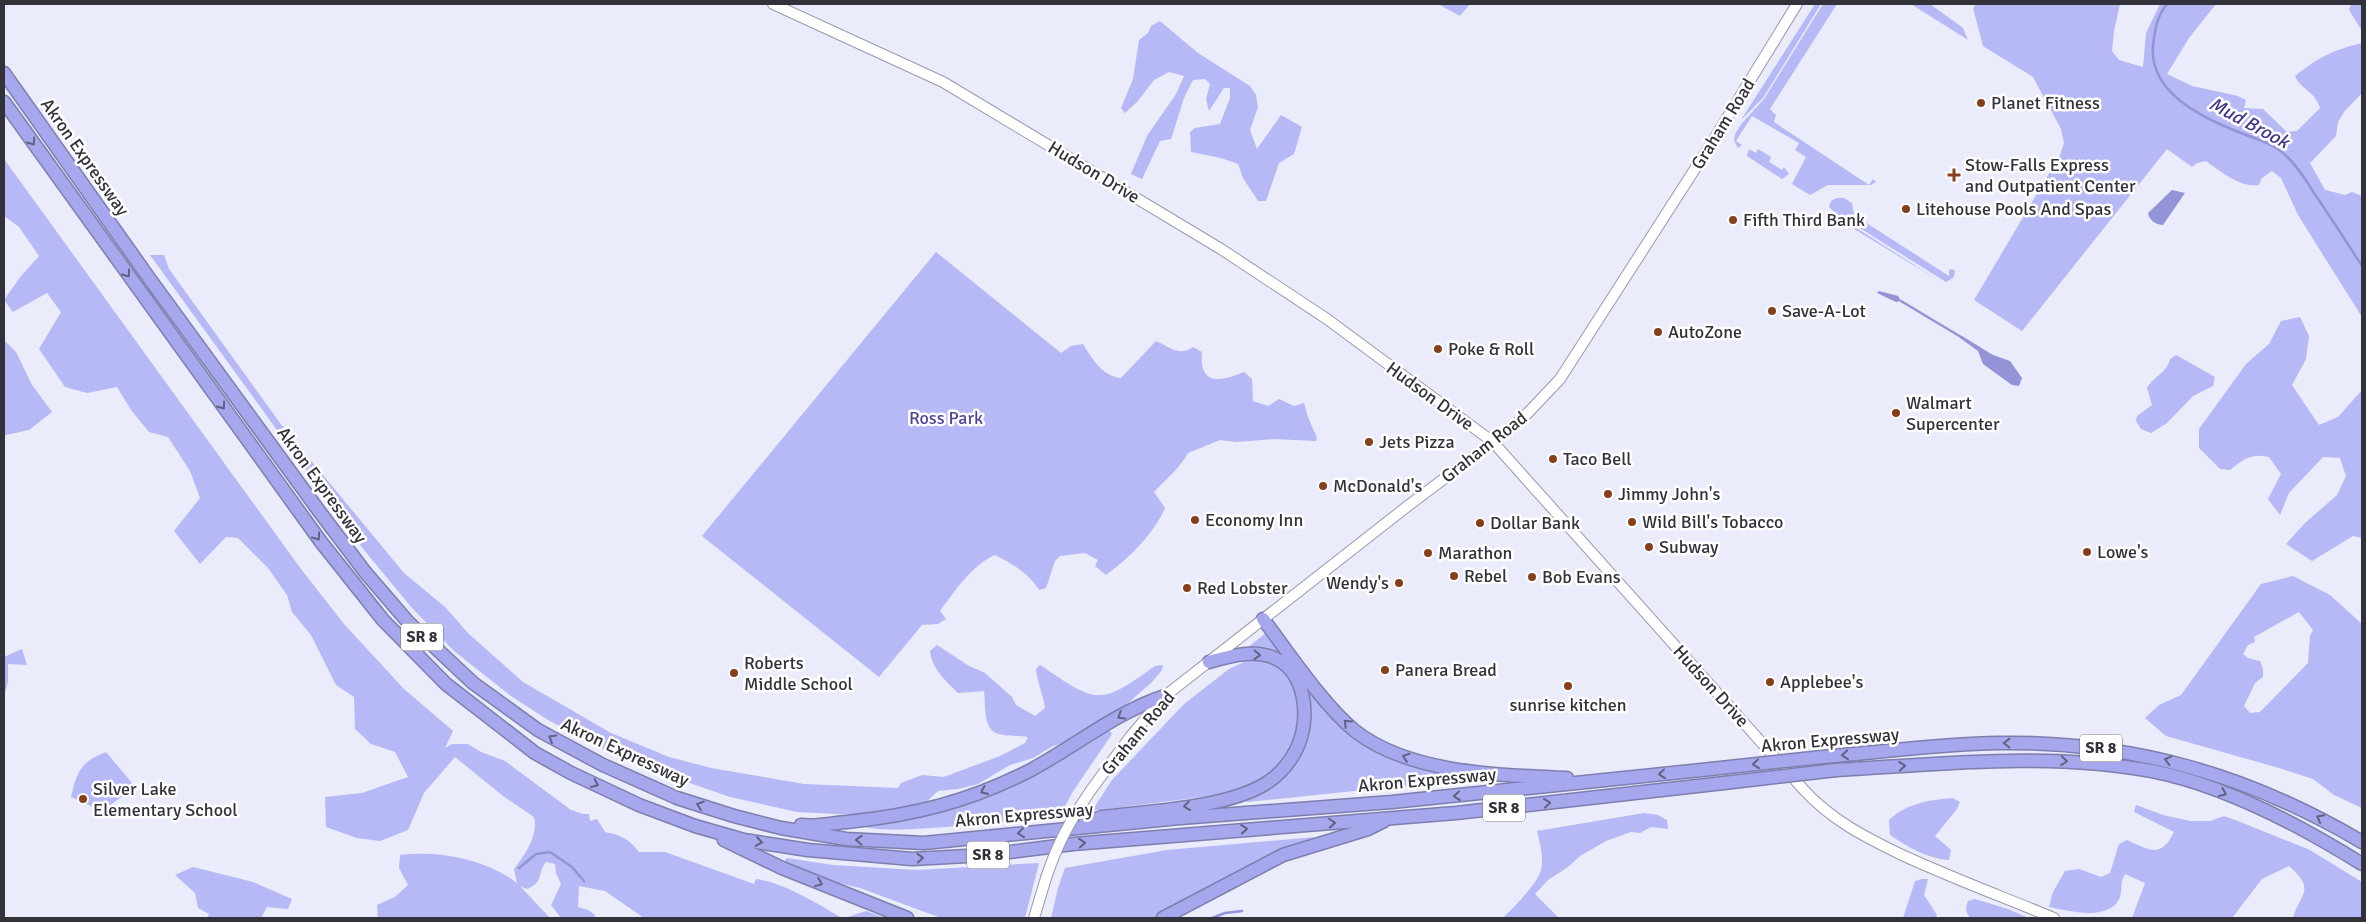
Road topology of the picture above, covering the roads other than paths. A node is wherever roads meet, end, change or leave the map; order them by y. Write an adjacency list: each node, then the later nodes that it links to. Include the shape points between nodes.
1 (773, 4): 5 (street, Hudson Drive, via 943,82 1000,114 1221,249 1327,320)
2 (1797, 4): 5 (street, Graham Road, via 1560,378 1522,419)
3 (4, 74): 10 (highway, Akron Expressway / SR 8, one-way to 3, via 678,798 552,738 502,706 425,641 365,572)
4 (4, 102): 12 (highway, Akron Expressway / SR 8, one-way to 12, via 321,542 366,601 409,648 468,702 536,753 639,805)
5 (1493, 442): 6 (street, Graham Road); 19 (street, Hudson Drive, via 1825,810 1862,836 1950,877)
6 (1263, 619): 7 (street, Graham Road); 9 (highway, one-way to 6, via 1456,768 1422,762 1386,749 1346,722)
7 (1209, 662): 8 (street, Graham Road); 13 (highway, one-way to 13, via 1230,656 1259,654 1276,659 1292,672 1302,692 1304,717 1300,741 1288,762 1266,783 1225,801 1102,817)
8 (1165, 696): 10 (highway, one-way to 10, via 1141,703 1028,771 970,797 927,811 807,826); 17 (street, Graham Road, bridge, via 1130,737 1062,834)
9 (1610, 780): 13 (highway, Akron Expressway / SR 8, one-way to 13); 14 (highway, Akron Expressway / SR 8, one-way to 9, bridge, via 2268,792 2169,760 2109,748 1998,743 1822,757)
10 (734, 816): 13 (highway, Akron Expressway / SR 8, one-way to 10, via 915,842 846,839)
11 (1387, 819): 12 (highway, Akron Expressway / SR 8, one-way to 11, via 744,840 799,849 912,859); 15 (highway, Akron Expressway / SR 8, one-way to 15, bridge, via 1836,770 2003,759 2085,763 2154,772 2215,790 2285,820); 18 (highway, via 1368,829 1283,855)
12 (695, 826): 16 (highway, one-way to 16, via 774,865)
13 (1069, 829)
14 (2362, 842)
15 (2362, 864)
16 (907, 918)
17 (1034, 918)
18 (1163, 918)
19 (2054, 918)

